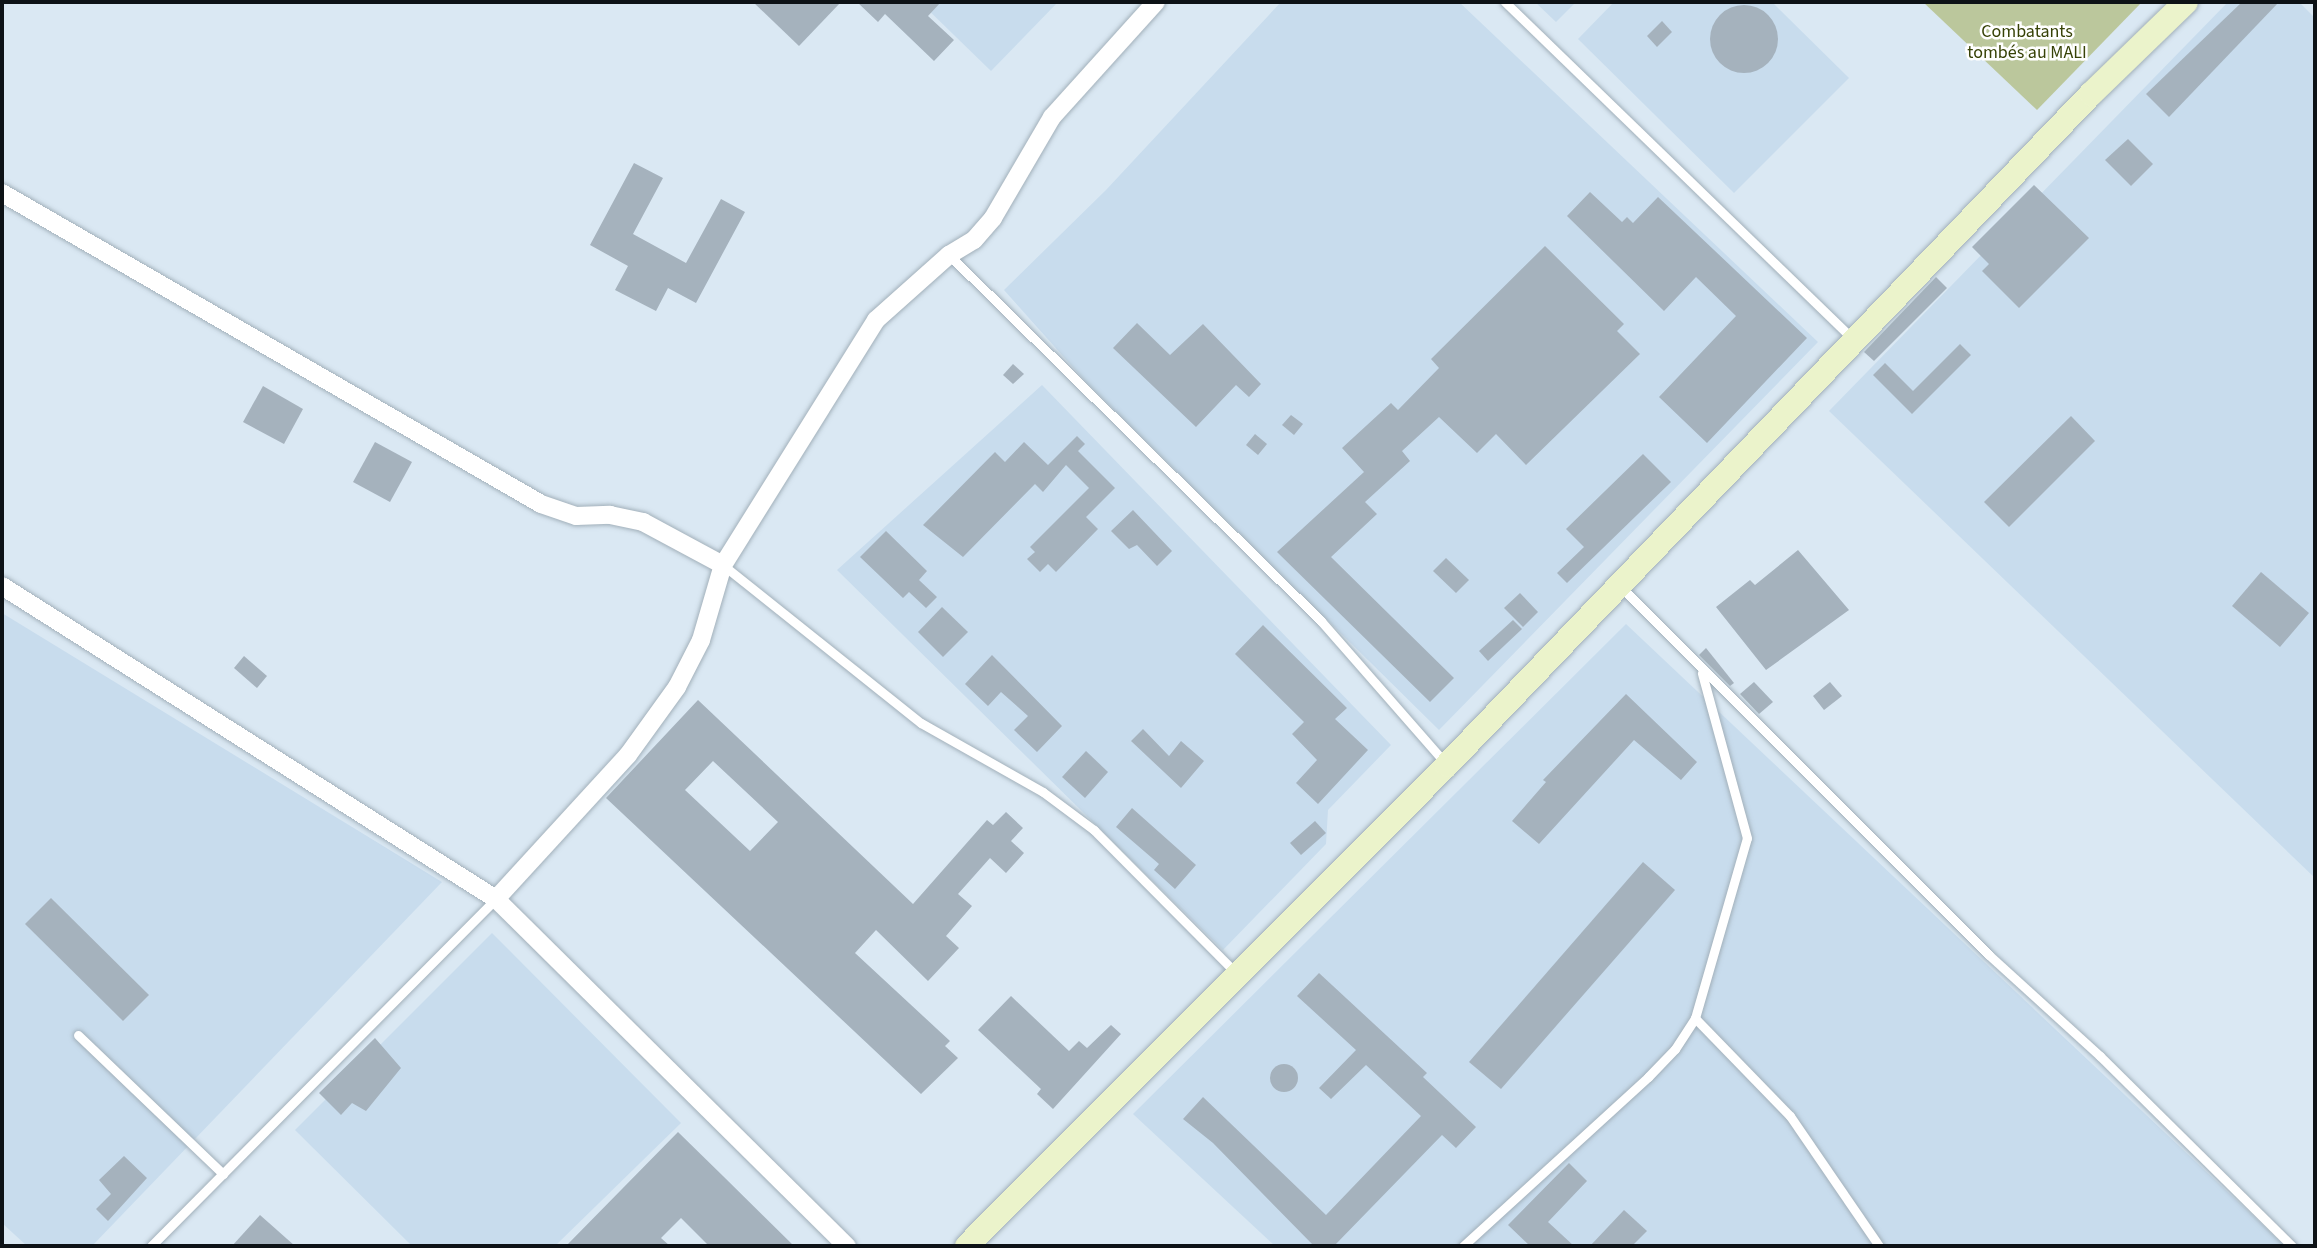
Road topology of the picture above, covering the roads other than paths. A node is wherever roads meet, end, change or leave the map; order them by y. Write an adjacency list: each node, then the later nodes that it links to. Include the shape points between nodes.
1 (1156, 2): 5 (street, via 1052,117 993,218 974,240)
2 (1505, 2): 6 (lane)
3 (2186, 2): 6 (street)
4 (2, 193): 7 (street, via 541,504 576,516 610,515 643,522)
5 (949, 255): 7 (street, via 876,320); 11 (lane, via 1321,621)
6 (1855, 341): 9 (street)
7 (723, 565): 12 (street, via 702,640 677,687 628,755); 13 (lane, via 921,723 1043,792 1094,830)
8 (2, 586): 12 (street)
9 (1620, 586): 10 (lane); 11 (street)
10 (1702, 672): 14 (lane, via 1747,838); 22 (lane)
11 (1447, 765): 13 (street)
12 (496, 899): 16 (lane); 18 (street)
13 (1235, 972): 19 (street)
14 (1695, 1018): 20 (lane, via 1675,1049 1648,1077); 21 (lane, via 1790,1116)
15 (78, 1035): 16 (lane)
16 (223, 1174): 17 (lane)
17 (151, 1246)
18 (847, 1246)
19 (967, 1246)
20 (1463, 1246)
21 (1878, 1246)
22 (2292, 1246)

